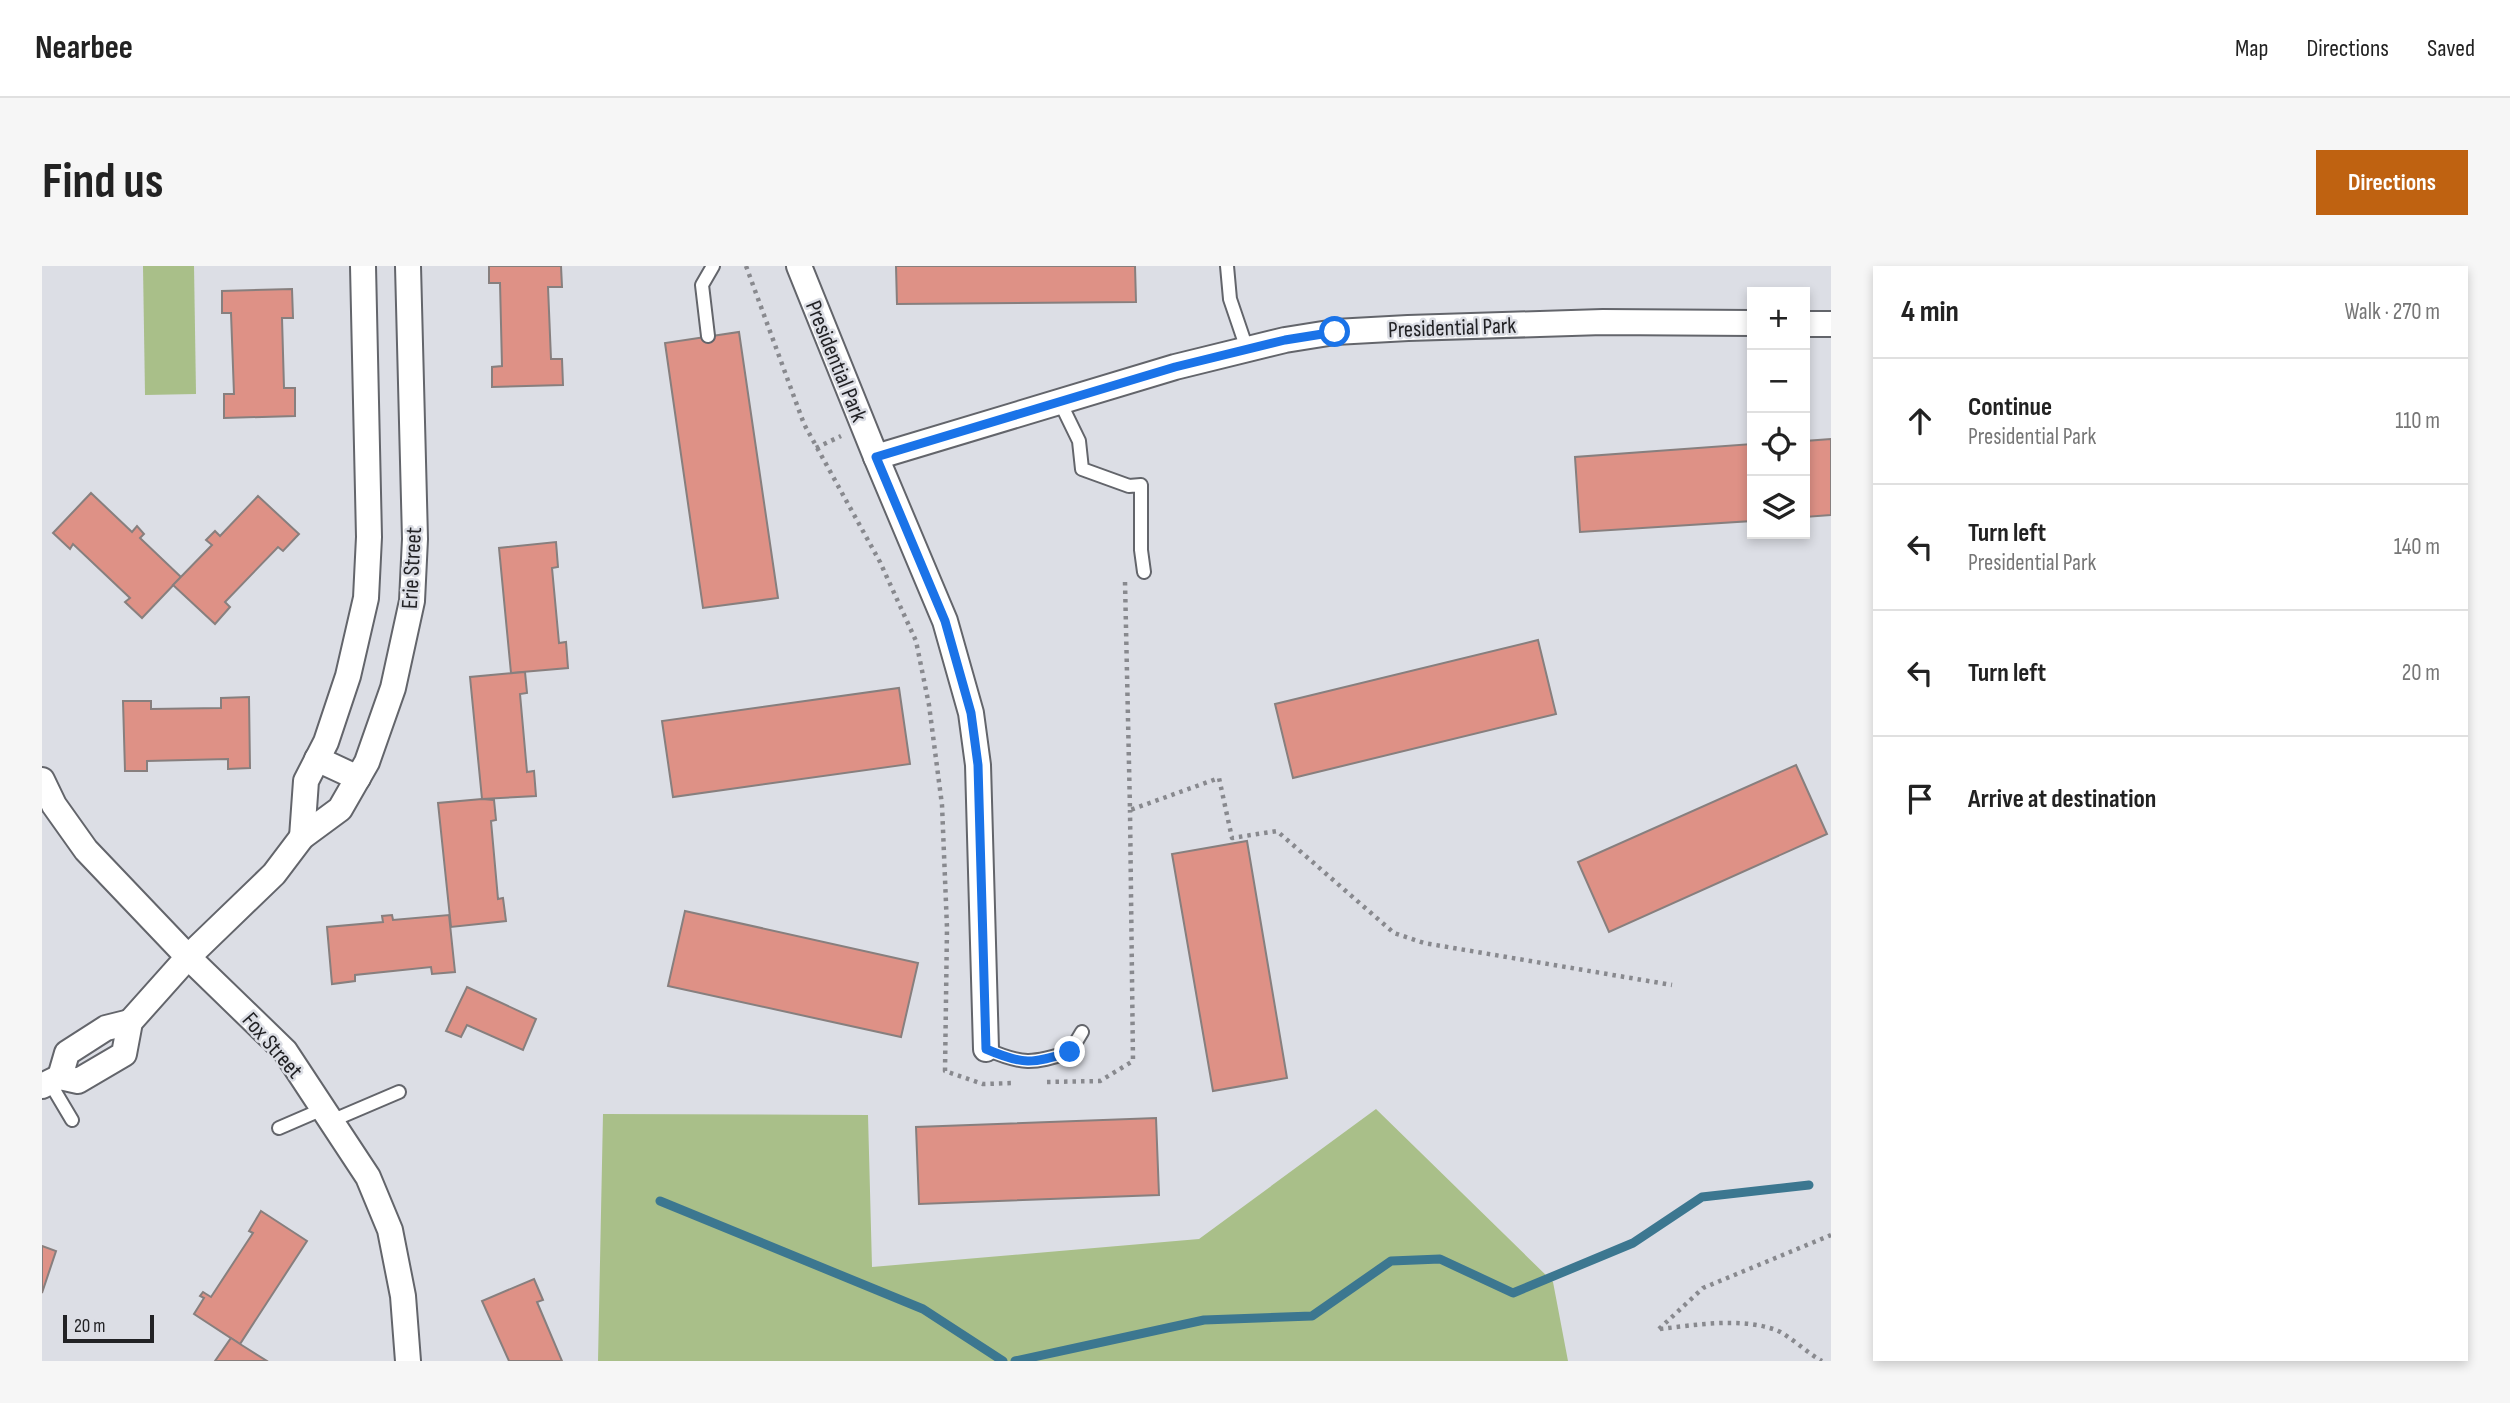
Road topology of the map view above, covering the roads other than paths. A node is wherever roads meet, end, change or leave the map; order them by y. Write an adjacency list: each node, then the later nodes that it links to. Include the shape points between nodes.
1 (363, 266): 14 (street, Erie Street, via 369,537 366,598 348,676)
2 (408, 266): 15 (street, Erie Street, via 415,539 412,601 393,688)
3 (713, 266): 9 (lane, via 702,285)
4 (799, 266): 12 (street, Presidential Park)
5 (1227, 266): 10 (lane, via 1230,299)
6 (1747, 323): 10 (street, Presidential Park, via 1408,328 1335,332)
7 (1810, 324): 8 (street)
8 (1831, 324)
9 (708, 336)
10 (1247, 349): 11 (street, Presidential Park)
11 (1060, 402): 12 (street, Presidential Park); 13 (lane, via 1079,441 1082,469 1129,486 1141,485)
12 (876, 457): 20 (street, Presidential Park, via 945,621 971,713 978,765)
13 (1144, 572)
14 (317, 758): 15 (street); 17 (street, Erie Street, via 306,781)
15 (358, 778): 17 (street, Erie Street, via 340,810)
16 (42, 780): 18 (street, Fox Street, via 86,850)
17 (302, 837): 18 (street, Erie Street, via 274,874)
18 (188, 957): 21 (street, Erie Street, via 130,1022 106,1028 67,1053); 23 (street, Fox Street, via 285,1051)
19 (1082, 1032): 20 (lane, via 1070,1052 1038,1062 1008,1059)
20 (986, 1049)
21 (51, 1082): 24 (lane)
22 (399, 1092): 23 (lane)
23 (327, 1115): 25 (lane); 26 (street, Fox Street, via 368,1177 390,1230)
24 (72, 1120)
25 (279, 1128)
26 (408, 1361)

